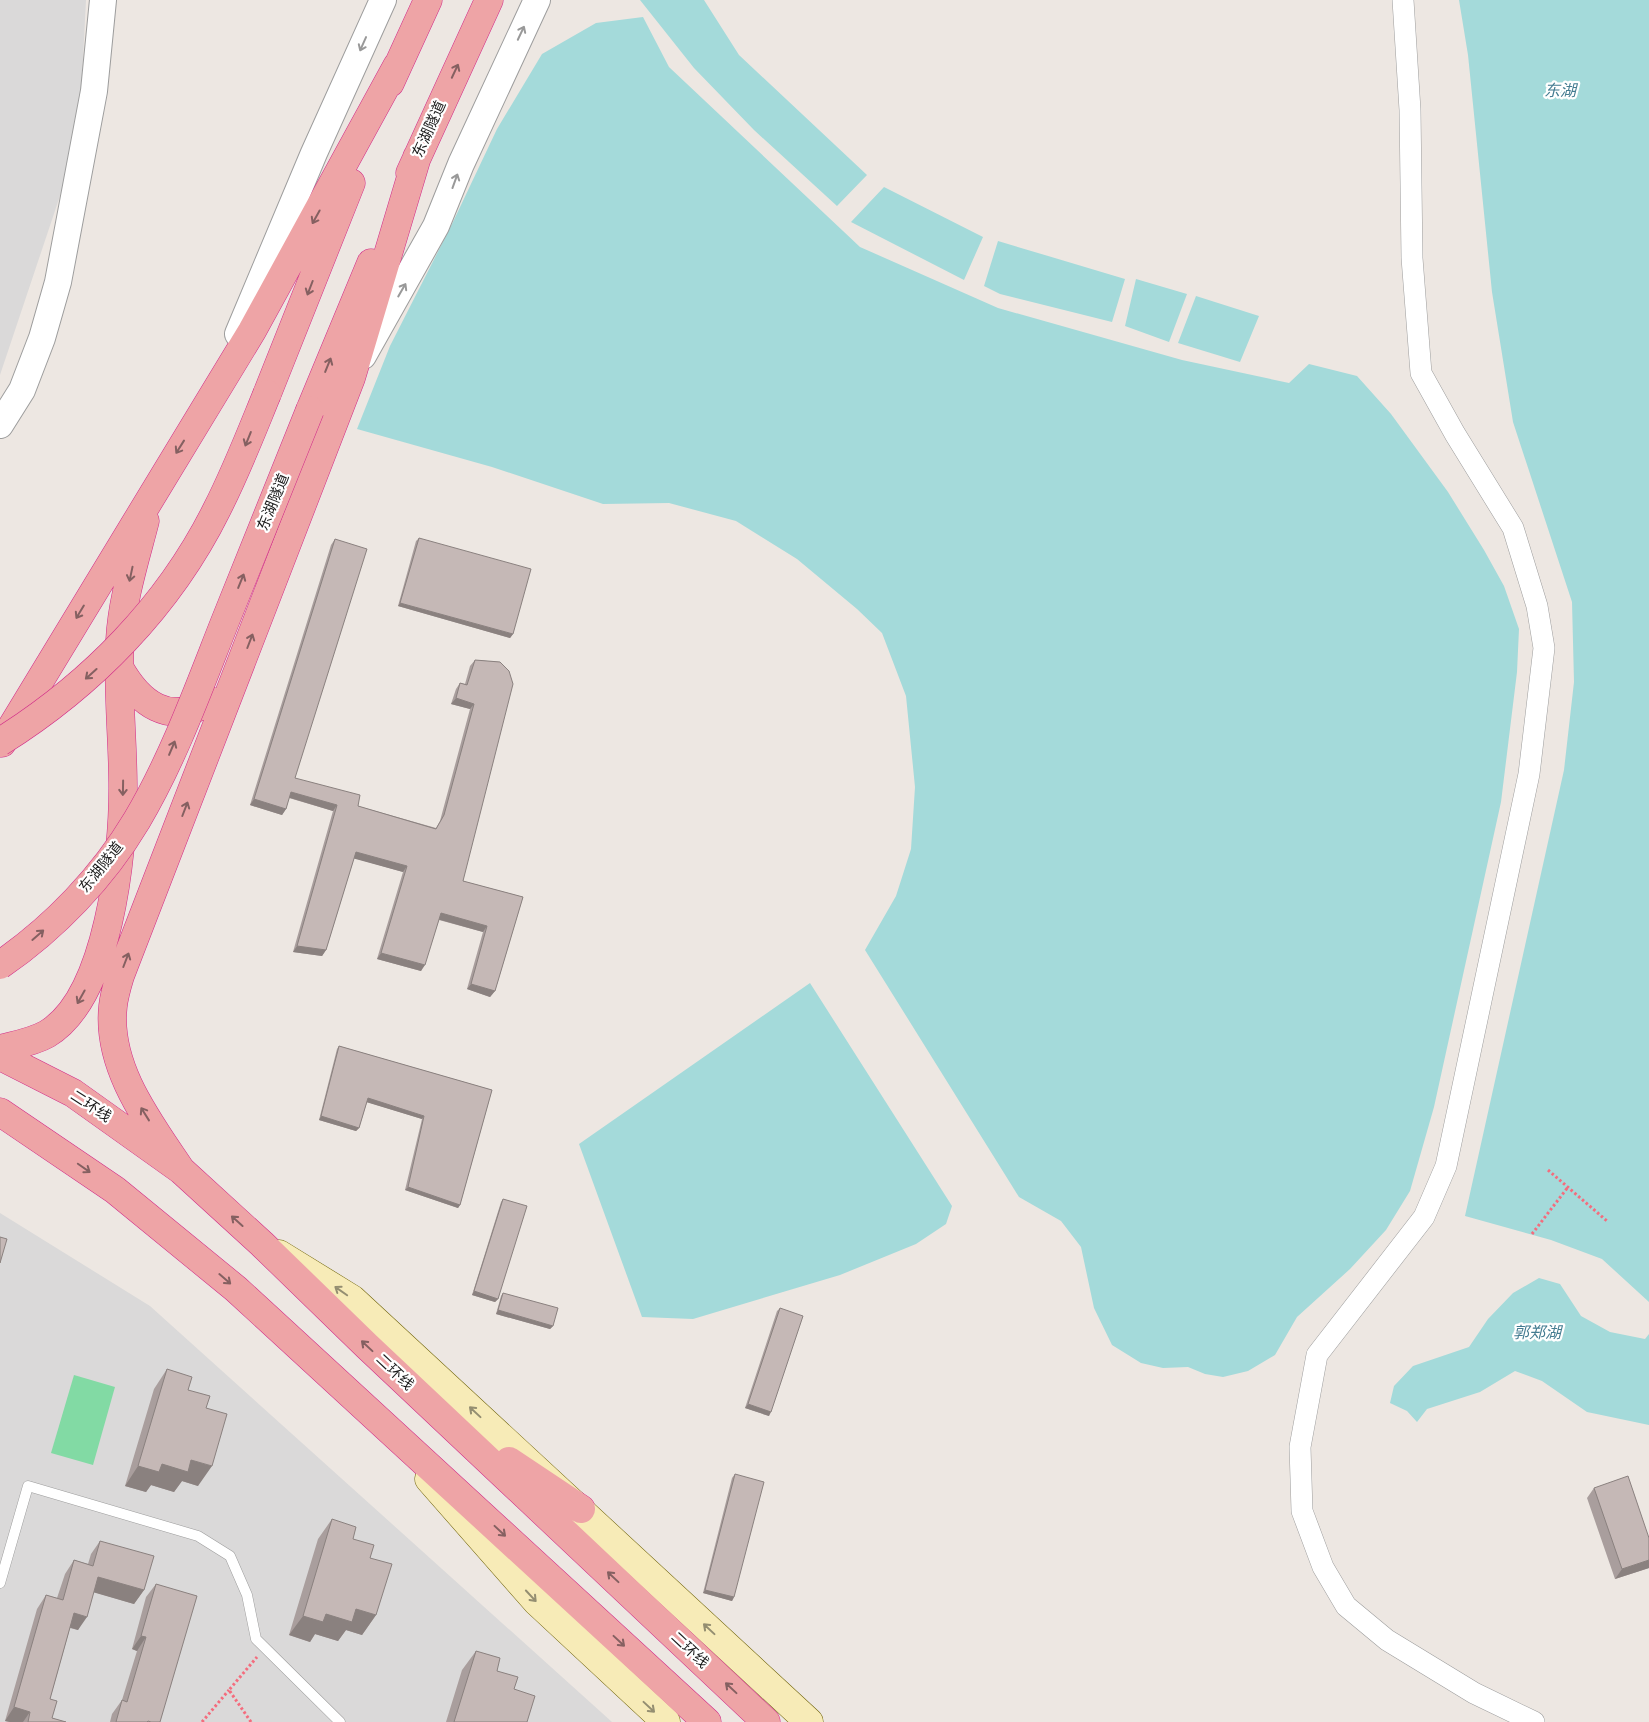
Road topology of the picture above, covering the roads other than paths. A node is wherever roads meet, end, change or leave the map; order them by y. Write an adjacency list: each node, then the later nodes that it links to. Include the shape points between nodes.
1 (103, 0): 11 (street, via 94,91 58,282 42,338 22,390)
2 (383, 0): 10 (street, one-way to 10)
3 (428, 0): 7 (highway)
4 (489, 0): 8 (highway, 东湖隧道, one-way to 4)
5 (536, 0): 9 (street, one-way to 5, via 436,226)
6 (1403, 0): 34 (street, via 1410,110 1412,258 1422,373 1513,528 1537,606 1544,648 1529,774 1446,1166 1424,1217 1317,1355 1300,1447 1302,1511 1323,1567 1346,1606 1387,1640 1474,1693)
7 (397, 66): 10 (highway, one-way to 10, via 271,297); 15 (highway, one-way to 15, bridge, via 217,511 166,591 136,630 72,691)
8 (417, 157): 9 (highway); 17 (highway, 东湖隧道, one-way to 8, bridge, via 58,917 100,872 136,821 207,666 347,318)
9 (351, 378): 14 (highway, one-way to 9)
10 (201, 414): 12 (highway, one-way to 12)
11 (0, 425)
12 (152, 493): 13 (highway, one-way to 13, via 125,606); 16 (highway, one-way to 16)
13 (119, 666): 14 (highway, via 142,698 169,712 185,712 203,706); 18 (highway, one-way to 18, via 123,790 121,834 110,915 100,953 89,983 64,1021 46,1034)
14 (236, 678): 23 (highway, one-way to 14, via 126,1079 118,1056 113,1007 120,976)
15 (0, 742)
16 (0, 747)
17 (0, 965)
18 (0, 1049)
19 (0, 1056): 23 (highway, 二环线, via 73,1093)
20 (0, 1112): 22 (highway)
21 (0, 1124): 22 (highway)
22 (44, 1140): 26 (highway, one-way to 26, via 173,1235)
23 (181, 1170): 24 (highway, 二环线, one-way to 23)
24 (262, 1244): 25 (highway, 二环线, one-way to 24); 27 (main road, one-way to 24, via 352,1299)
25 (439, 1412): 27 (highway); 32 (highway, 二环线, one-way to 25)
26 (372, 1414): 30 (main road, one-way to 30, via 537,1602); 31 (highway, one-way to 31)
27 (580, 1509): 33 (main road, one-way to 27)
28 (0, 1583): 29 (lane, via 28,1486 198,1536 230,1556 247,1595 256,1639)
29 (341, 1722)
30 (666, 1722)
31 (707, 1722)
32 (766, 1722)
33 (809, 1722)
34 (1534, 1722)

